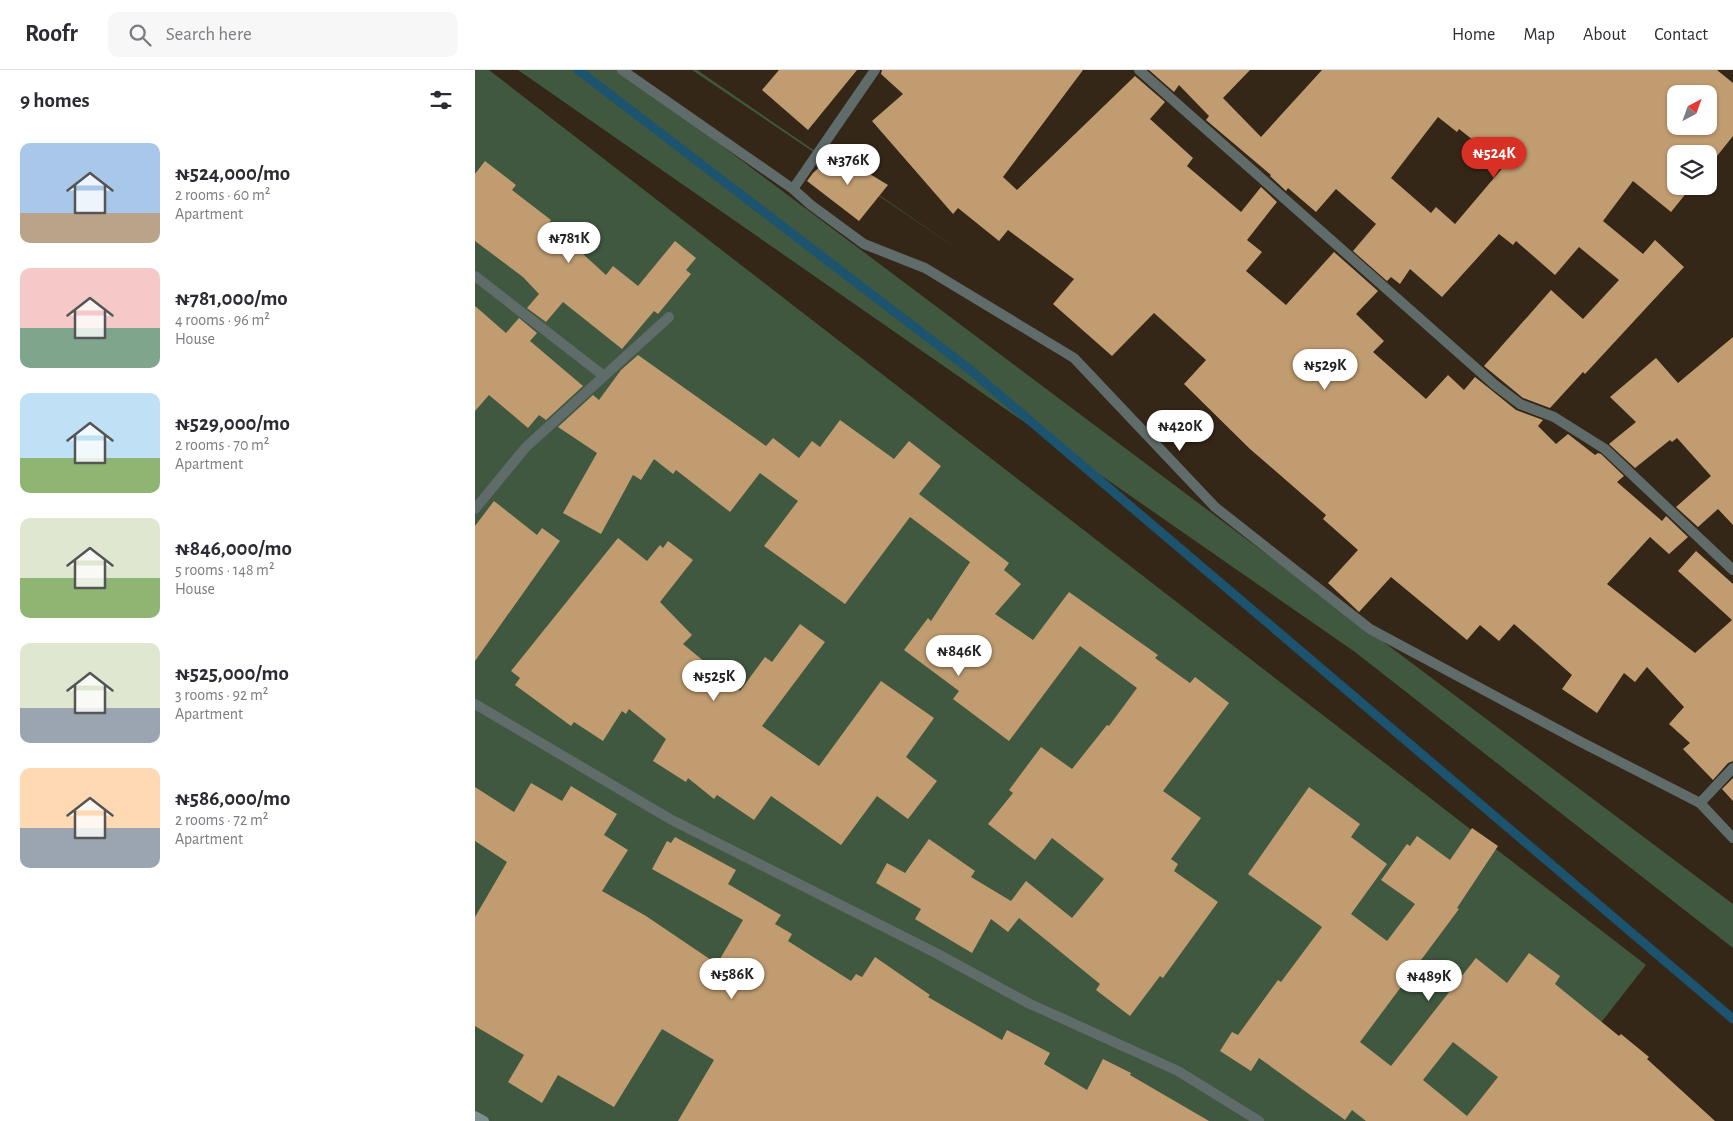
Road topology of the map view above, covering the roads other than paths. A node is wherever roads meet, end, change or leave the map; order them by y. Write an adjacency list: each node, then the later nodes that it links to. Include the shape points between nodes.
1 (622, 70): 4 (street)
2 (875, 70): 4 (street)
3 (1139, 70): 9 (street, via 1495,386 1520,404 1554,417 1605,449)
4 (793, 189): 12 (street, via 864,244 925,268 1074,358 1215,507 1370,629)
5 (475, 276): 7 (street)
6 (669, 317): 7 (street)
7 (604, 376): 8 (street, via 527,447)
8 (475, 509)
9 (1733, 570)
10 (475, 704): 16 (street, via 670,819 935,952 1027,1003 1178,1071)
11 (1733, 768): 12 (street)
12 (1700, 803): 13 (street)
13 (1733, 838)
14 (475, 1116): 15 (street)
15 (484, 1121)
16 (1259, 1121)

